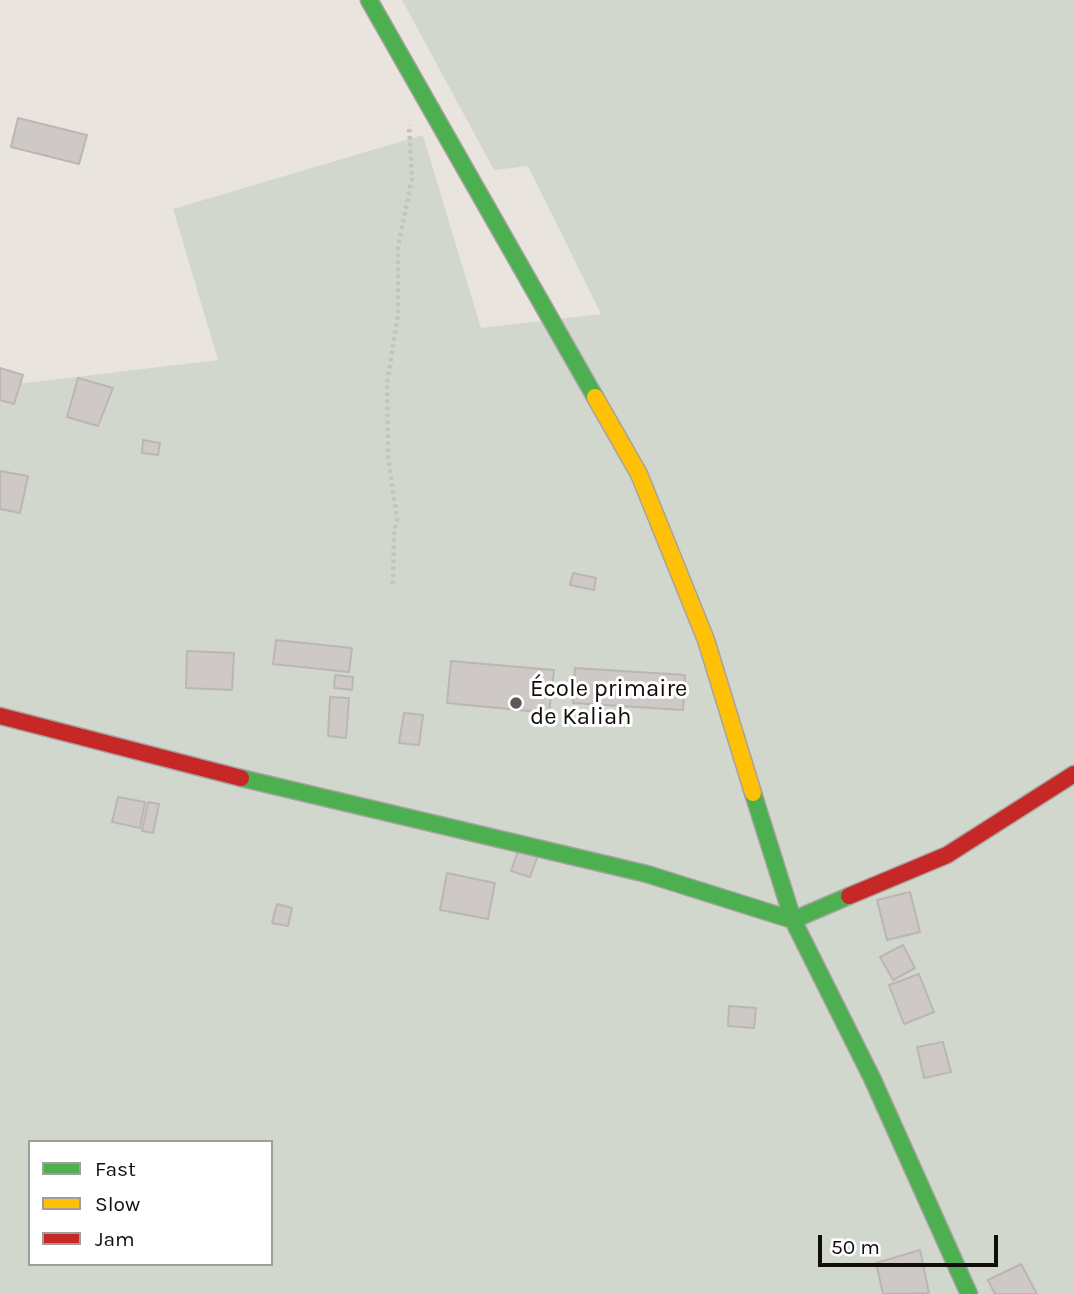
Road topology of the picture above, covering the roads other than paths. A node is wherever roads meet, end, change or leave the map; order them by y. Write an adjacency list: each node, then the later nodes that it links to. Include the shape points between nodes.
1 (369, 0): 4 (street, via 639,474 706,640)
2 (0, 716): 4 (street, via 646,874)
3 (1074, 774): 4 (street, via 947,855)
4 (793, 920): 5 (street, via 872,1079)
5 (969, 1294)

